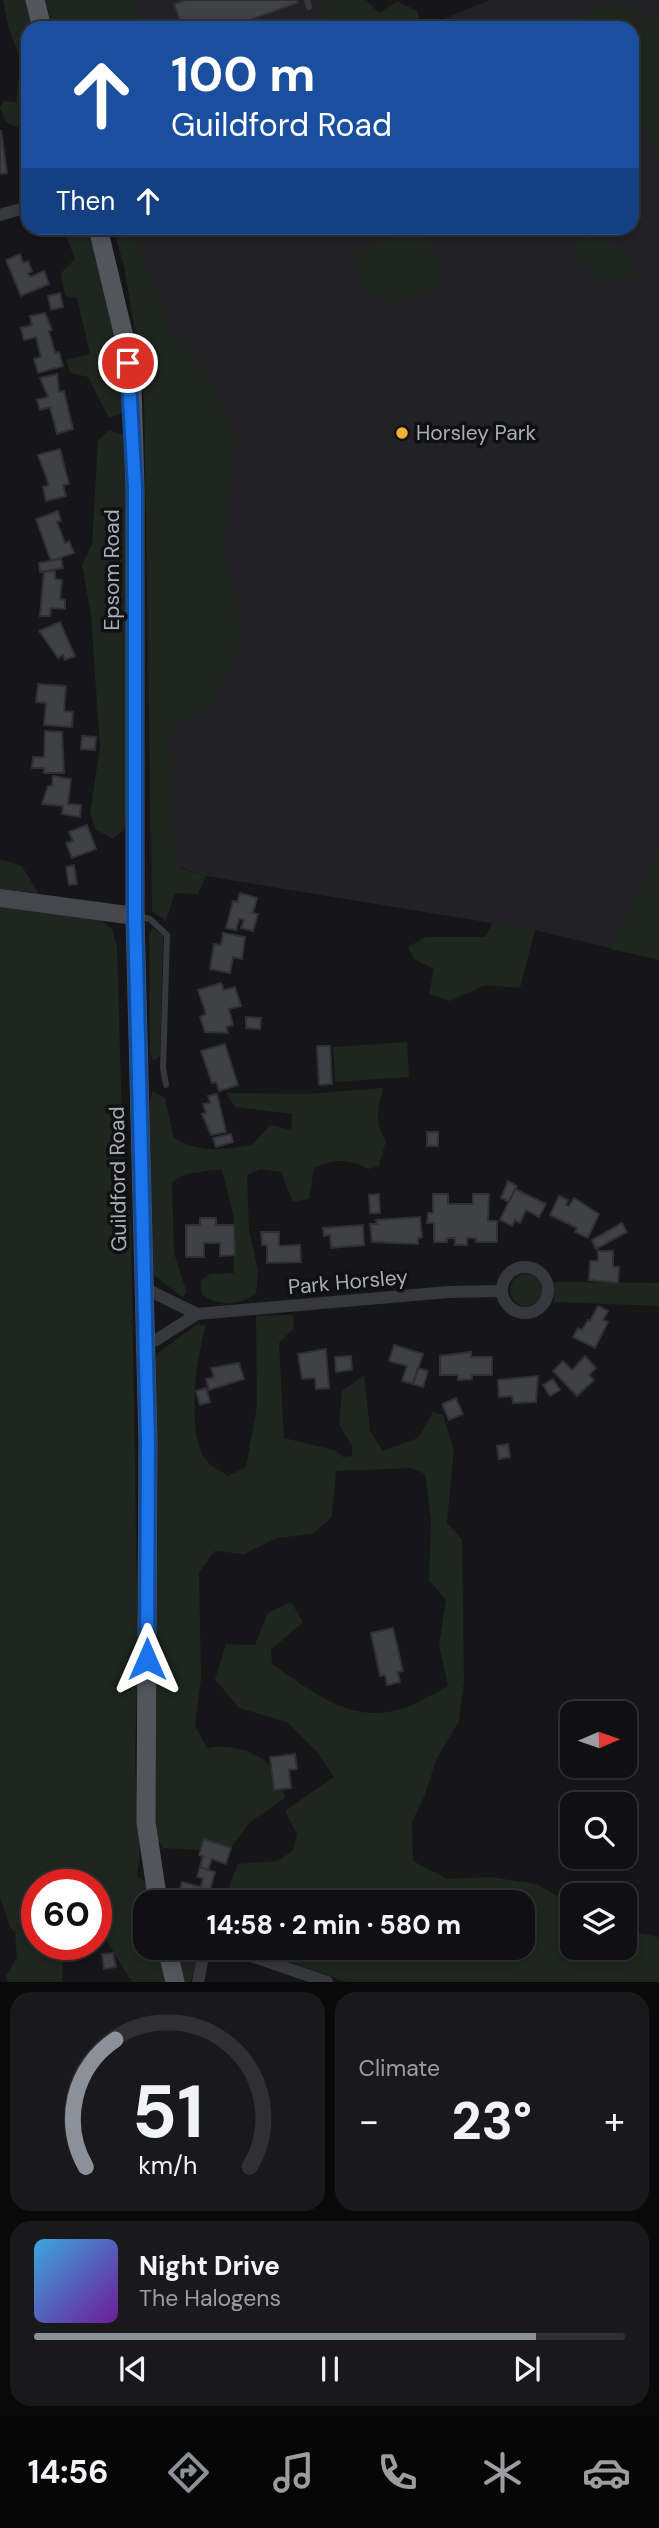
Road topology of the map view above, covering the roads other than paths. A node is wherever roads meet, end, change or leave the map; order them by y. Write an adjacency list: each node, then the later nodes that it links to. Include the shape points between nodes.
1 (35, 0): 2 (main road)
2 (40, 21)
3 (21, 209): 4 (street)
4 (0, 215)
5 (100, 235): 7 (main road, Epsom Road, via 132,386)
6 (0, 898): 7 (street)
7 (135, 916): 8 (lane, via 150,919 167,935); 9 (main road, Guildford Road)
8 (166, 1085)
9 (144, 1288): 11 (street); 12 (main road, Guildford Road)
10 (502, 1291): 11 (street, Park Horsley)
11 (197, 1314): 12 (street, Park Horsley)
12 (145, 1343): 13 (main road, Guildford Road, via 146,1822)
13 (156, 1890)
14 (170, 1960): 17 (main road)
15 (203, 1960): 18 (street)
16 (263, 1960): 19 (street)
17 (175, 1982)
18 (198, 1982)
19 (327, 1982)

